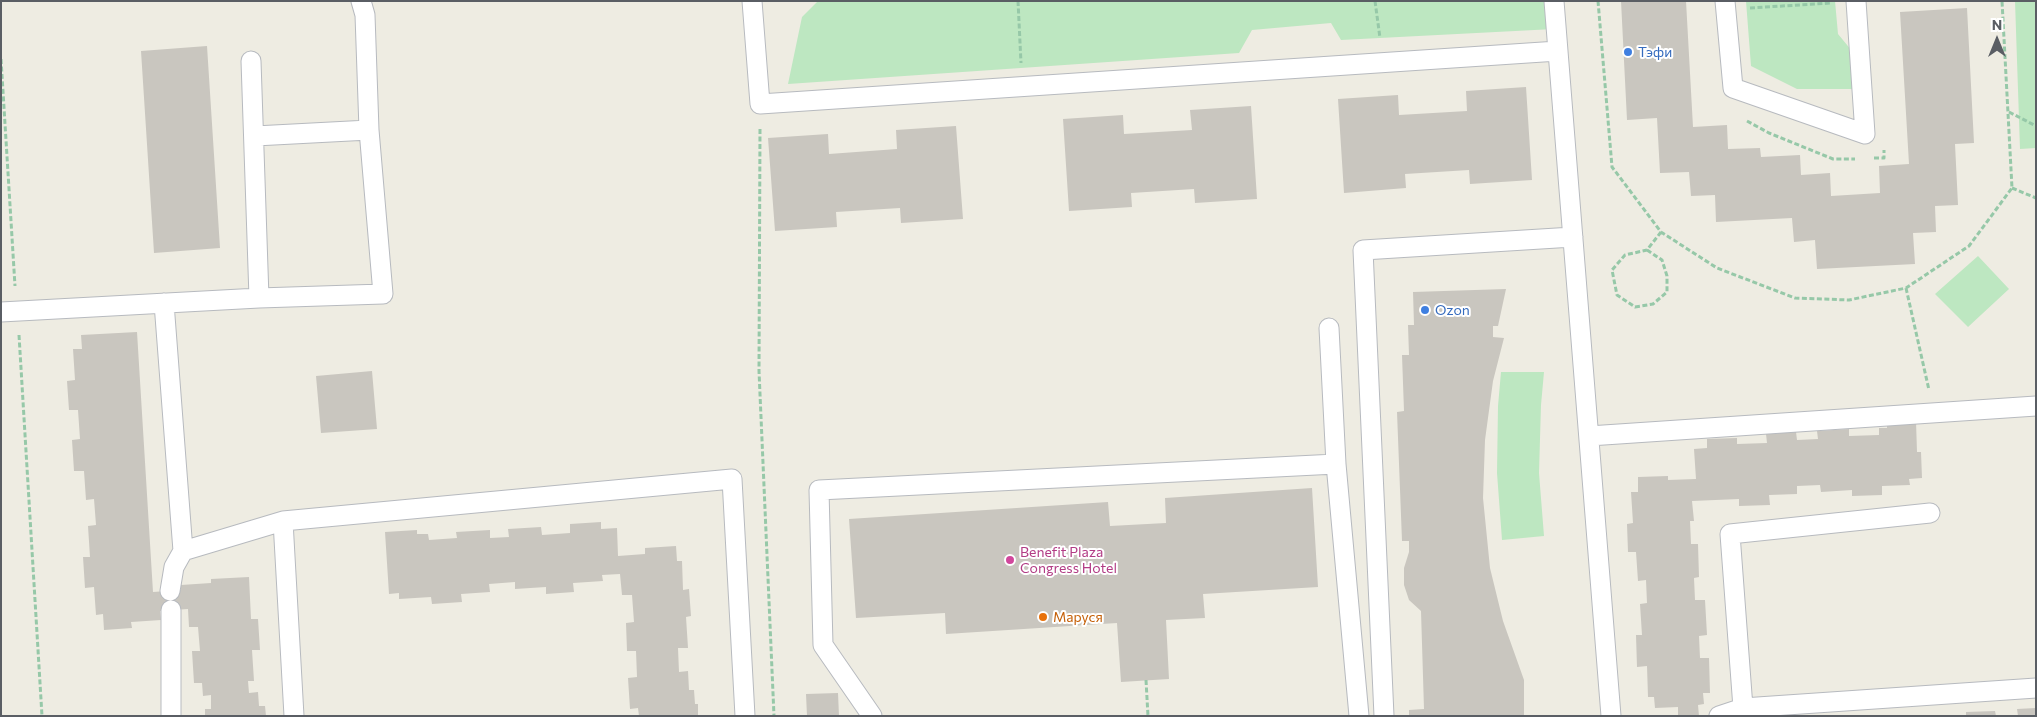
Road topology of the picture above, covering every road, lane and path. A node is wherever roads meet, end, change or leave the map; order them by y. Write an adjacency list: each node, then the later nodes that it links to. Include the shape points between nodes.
1 (361, 1): 18 (lane, via 365,15)
2 (752, 1): 15 (lane)
3 (1018, 1): 14 (path)
4 (1375, 1): 13 (path)
5 (1554, 1): 10 (lane)
6 (1598, 1): 22 (path, via 1612,167)
7 (2002, 1): 16 (path)
8 (1856, 2): 9 (path); 9 (lane, via 1865,134 1733,88)
9 (1725, 5)
10 (1558, 50): 13 (lane); 23 (lane)
11 (1, 60): 28 (path)
12 (251, 61): 19 (lane)
13 (1382, 63): 14 (lane)
14 (1022, 87): 15 (lane)
15 (760, 104): 46 (path, via 759,371)
16 (2008, 112): 17 (path); 20 (path)
17 (2036, 126)
18 (369, 130): 19 (lane); 26 (lane, via 383,294)
19 (255, 136): 26 (lane)
20 (2012, 188): 21 (path); 25 (path, via 1969,246)
21 (2036, 198)
22 (1661, 232): 24 (path); 25 (path, via 1716,268 1796,298 1849,300)
23 (1573, 237): 32 (lane); 50 (lane, via 1363,250)
24 (1647, 250): 24 (path, via 1625,255 1612,270 1617,295 1635,307 1653,304 1667,292 1662,260)
25 (1906, 288): 31 (path)
26 (259, 298): 27 (lane)
27 (164, 303): 28 (lane); 36 (lane)
28 (9, 311): 42 (path)
29 (1329, 328): 33 (lane)
30 (2036, 406): 31 (lane)
31 (1935, 413): 32 (lane)
32 (1589, 436): 51 (lane)
33 (1336, 464): 47 (lane, via 820,490 823,645); 49 (lane)
34 (1930, 513): 41 (lane, via 1730,534)
35 (283, 521): 36 (lane); 44 (lane); 45 (lane, via 732,479)
36 (183, 551): 37 (lane, via 174,567)
37 (170, 591)
38 (171, 610): 43 (lane)
39 (1146, 680): 48 (path)
40 (2036, 688): 41 (lane)
41 (1742, 708): 52 (lane)
42 (42, 716)
43 (171, 716)
44 (294, 716)
45 (745, 716)
46 (774, 716)
47 (872, 716)
48 (1148, 716)
49 (1359, 716)
50 (1384, 716)
51 (1611, 716)
52 (1719, 716)

